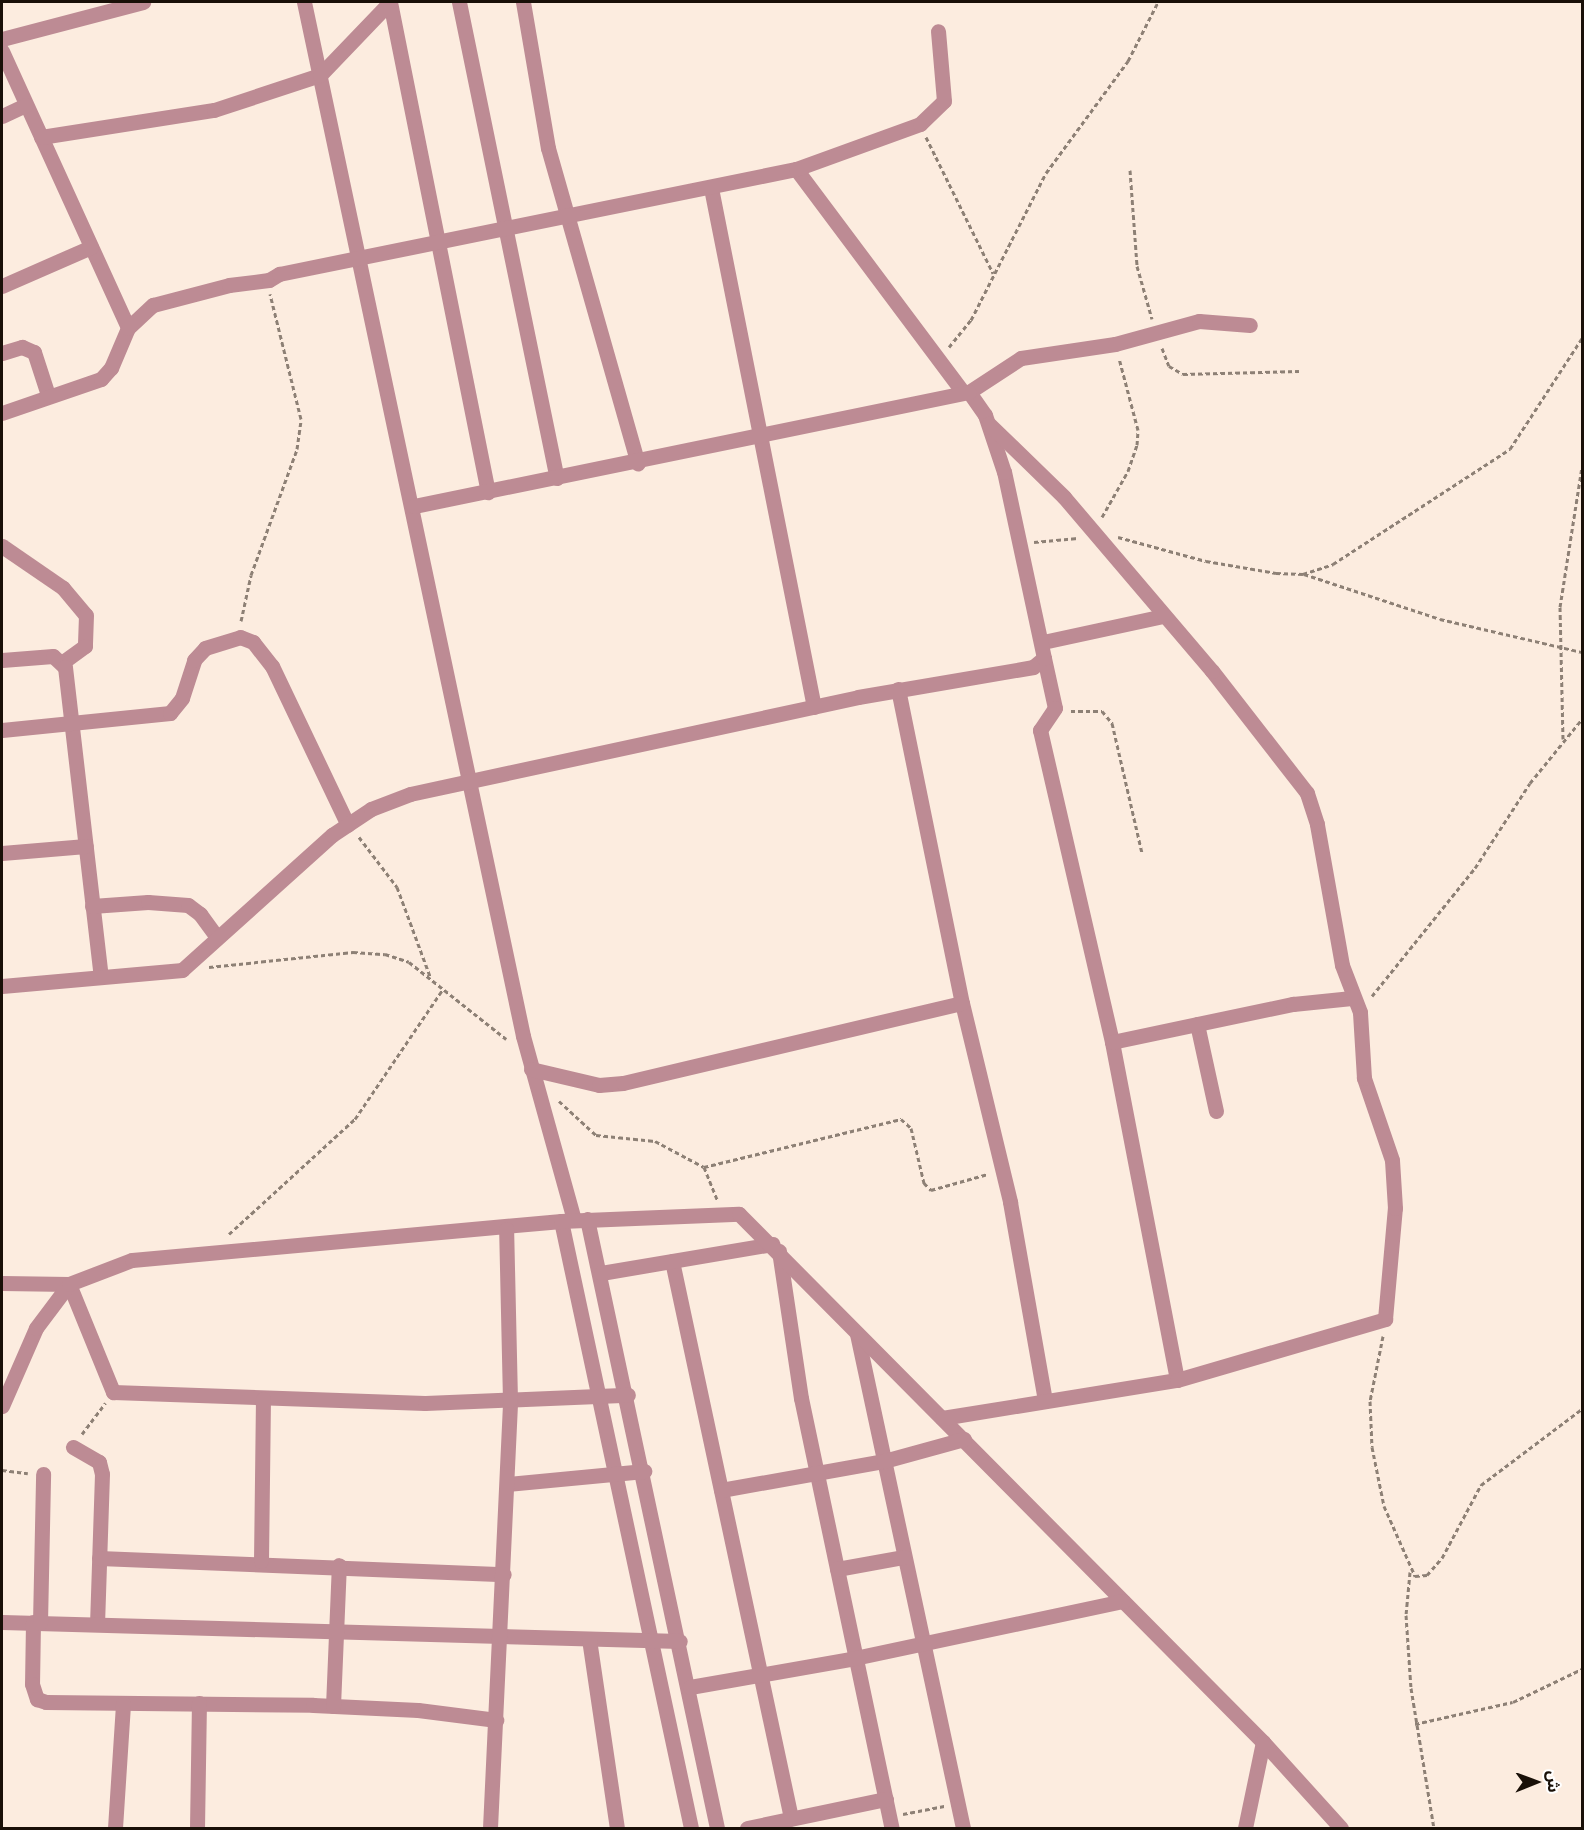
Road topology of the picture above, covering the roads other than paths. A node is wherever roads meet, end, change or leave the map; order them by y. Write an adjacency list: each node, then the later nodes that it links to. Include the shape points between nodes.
1 (139, 2): 6 (street)
2 (304, 2): 8 (street)
3 (459, 2): 15 (street)
4 (523, 2): 14 (street, via 548,148)
5 (938, 31): 12 (street, via 944,101 920,124)
6 (2, 39)
7 (2, 51): 9 (street)
8 (320, 75): 11 (street, via 214,110); 16 (street, via 390,2); 18 (street)
9 (26, 105): 10 (street); 11 (street)
10 (2, 116)
11 (41, 137): 17 (street)
12 (796, 169): 13 (street); 23 (street)
13 (711, 188): 14 (street); 27 (street)
14 (568, 216): 15 (street); 28 (street)
15 (509, 228): 16 (street); 29 (street)
16 (437, 244): 18 (street); 30 (street)
17 (91, 246): 19 (street); 21 (street)
18 (361, 259): 21 (street, via 229,285 153,305); 31 (street)
19 (2, 286)
20 (1250, 325): 23 (street, via 1199,321 1115,344 1021,358 1002,366)
21 (128, 328): 24 (street, via 107,375)
22 (2, 353): 24 (street, via 22,347 34,352)
23 (965, 392): 26 (street); 27 (street)
24 (48, 395): 25 (street)
25 (2, 413)
26 (988, 422): 33 (street, via 1048,480); 34 (street, via 1022,544)
27 (761, 437): 28 (street); 39 (street)
28 (638, 463): 29 (street)
29 (557, 478): 30 (street)
30 (488, 492): 31 (street)
31 (414, 506): 42 (street)
32 (2, 546): 37 (street, via 63,588 86,615 85,646)
33 (1163, 616): 34 (street); 50 (street, via 1306,793)
34 (1043, 642): 35 (street)
35 (1044, 658): 38 (street, via 1033,667); 53 (street, via 1054,712 1041,722 1040,730)
36 (2, 660): 37 (street, via 47,656)
37 (63, 662): 40 (street)
38 (898, 689): 39 (street); 51 (street)
39 (814, 707): 42 (street)
40 (73, 725): 41 (street); 43 (street, via 170,713 182,698 194,660 205,648 240,637 253,642 272,666); 44 (street)
41 (2, 730)
42 (469, 778): 43 (street, via 371,809); 54 (street)
43 (348, 825): 47 (street)
44 (86, 846): 45 (street); 46 (street)
45 (2, 853)
46 (92, 906): 47 (street, via 148,902 188,905); 48 (street)
47 (217, 937): 48 (street, via 182,970)
48 (101, 976): 49 (street)
49 (2, 986)
50 (1352, 998): 52 (street, via 1303,1002); 64 (street, via 1360,1012 1364,1078 1394,1172 1385,1319)
51 (962, 1003): 54 (street, via 624,1083 599,1084); 69 (street, via 1001,1170)
52 (1197, 1024): 53 (street); 55 (street)
53 (1112, 1042): 64 (street)
54 (531, 1069): 56 (street)
55 (1216, 1111)
56 (574, 1220): 57 (street); 58 (street, via 739,1214); 60 (street); 66 (street)
57 (506, 1229): 62 (street, via 132,1260); 68 (street)
58 (776, 1248): 59 (street); 63 (street); 76 (street)
59 (672, 1262): 60 (street); 80 (street)
60 (601, 1273): 65 (street)
61 (2, 1283): 62 (street)
62 (69, 1284): 67 (street, via 113,1392); 70 (street, via 36,1328)
63 (857, 1334): 71 (street); 74 (street)
64 (1177, 1380): 69 (street)
65 (627, 1395): 66 (street); 75 (street)
66 (601, 1397): 68 (street); 78 (street)
67 (262, 1399): 68 (street); 83 (street)
68 (510, 1400): 79 (street)
69 (1045, 1401): 71 (street)
70 (2, 1406)
71 (942, 1418): 72 (street)
72 (964, 1439): 74 (street); 87 (street)
73 (73, 1447): 82 (street, via 101,1468)
74 (884, 1461): 76 (street); 81 (street)
75 (644, 1471): 78 (street); 95 (street)
76 (816, 1473): 80 (street); 85 (street)
77 (44, 1474): 89 (street)
78 (617, 1474): 79 (street); 94 (street)
79 (507, 1484): 86 (street)
80 (721, 1490): 98 (street)
81 (904, 1557): 85 (street); 96 (street)
82 (99, 1558): 83 (street); 90 (street)
83 (261, 1561): 84 (street)
84 (339, 1565): 86 (street); 91 (street)
85 (837, 1569): 97 (street)
86 (504, 1574): 92 (street)
87 (1123, 1602): 96 (street); 104 (street)
88 (2, 1622): 89 (street)
89 (37, 1622): 90 (street); 100 (street, via 32,1684 37,1699)
90 (97, 1624): 91 (street)
91 (337, 1631): 92 (street); 102 (street)
92 (501, 1636): 93 (street); 103 (street)
93 (589, 1639): 94 (street); 111 (street)
94 (653, 1641): 95 (street); 112 (street)
95 (680, 1641): 99 (street)
96 (922, 1645): 97 (street); 115 (street)
97 (856, 1658): 98 (street); 105 (street)
98 (760, 1675): 99 (street); 106 (street)
99 (690, 1687): 113 (street)
100 (123, 1703): 101 (street); 108 (street)
101 (200, 1704): 102 (street); 109 (street)
102 (333, 1706): 103 (street)
103 (496, 1720): 110 (street)
104 (1263, 1742): 116 (street); 117 (street)
105 (886, 1799): 106 (street); 107 (street)
106 (791, 1818): 114 (street)
107 (890, 1822)
108 (115, 1828)
109 (197, 1828)
110 (490, 1828)
111 (617, 1828)
112 (692, 1828)
113 (717, 1828)
114 (747, 1828)
115 (963, 1828)
116 (1245, 1828)
117 (1341, 1828)

